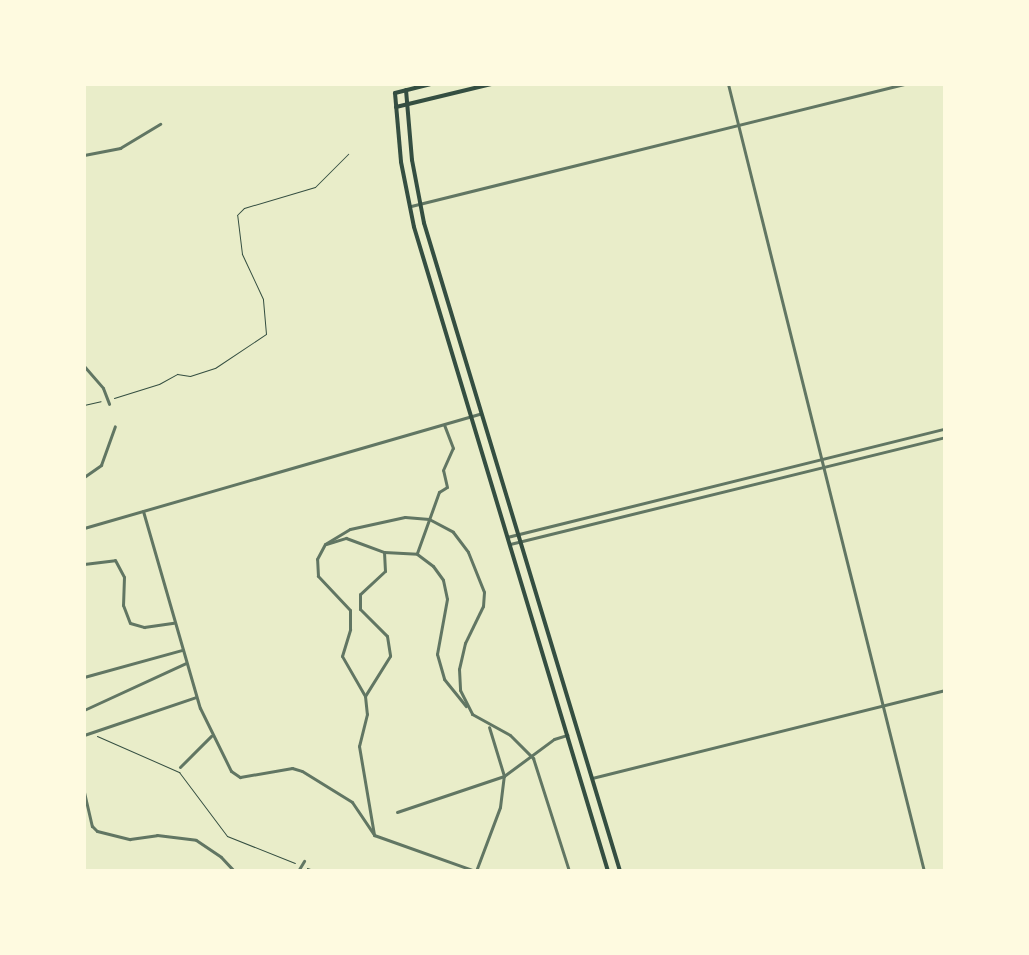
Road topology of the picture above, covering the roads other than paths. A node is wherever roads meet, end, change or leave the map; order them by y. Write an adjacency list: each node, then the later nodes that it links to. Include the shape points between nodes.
1 (430, 84): 5 (main road)
2 (491, 84): 6 (main road)
3 (728, 84): 9 (street)
4 (904, 84): 9 (street)
5 (406, 90): 6 (main road); 7 (main road, via 395,93)
6 (407, 105): 7 (main road); 11 (main road)
7 (396, 107): 12 (main road)
8 (160, 124): 10 (street, via 120,148)
9 (738, 125): 11 (street); 21 (street)
10 (84, 155)
11 (420, 204): 12 (street); 15 (main road)
12 (409, 206): 16 (main road)
13 (84, 366): 14 (street)
14 (109, 402)
15 (482, 414): 16 (street); 27 (main road)
16 (471, 417): 17 (street); 28 (main road)
17 (444, 425): 24 (street); 25 (street, via 453,448 443,470 447,487 439,492)
18 (115, 426): 23 (street, via 101,465)
19 (945, 429): 21 (street)
20 (945, 437): 22 (street)
21 (821, 459): 22 (street); 27 (street)
22 (823, 467): 29 (street); 42 (street)
23 (84, 477)
24 (143, 511): 26 (street); 35 (street)
25 (429, 519): 30 (street, via 378,522 350,529); 33 (street); 44 (street, via 453,532 468,552 484,592 459,669 460,690)
26 (84, 528)
27 (518, 534): 28 (street); 29 (main road)
28 (507, 537): 31 (main road)
29 (520, 542): 31 (street); 52 (main road)
30 (325, 544): 32 (street, via 346,538); 40 (street, via 317,559 318,576 350,610 342,656)
31 (510, 544): 48 (main road)
32 (384, 552): 33 (street); 40 (street, via 385,571 360,594 360,609 387,636 390,656)
33 (417, 554): 44 (street, via 443,580 446,608 437,654 444,679)
34 (84, 564): 35 (street, via 115,560 124,577 123,605 130,623)
35 (174, 623): 36 (street)
36 (182, 650): 37 (street); 38 (street)
37 (186, 663): 41 (street); 43 (street)
38 (84, 677)
39 (945, 690): 42 (street)
40 (365, 696): 55 (street, via 367,714 359,746)
41 (196, 697): 46 (street); 47 (street)
42 (883, 706): 52 (street); 63 (street)
43 (84, 710)
44 (472, 714): 45 (street)
45 (489, 727): 49 (street, via 510,735); 51 (street)
46 (84, 735)
47 (212, 735): 50 (street); 55 (street, via 231,771 240,777 302,771 352,802)
48 (567, 735): 49 (street); 61 (main road)
49 (533, 758): 51 (street); 60 (street)
50 (180, 767)
51 (504, 776): 54 (street); 59 (street, via 500,807)
52 (592, 778): 62 (main road)
53 (84, 792): 57 (street, via 97,831 130,839 157,835 196,840)
54 (397, 812)
55 (374, 835): 59 (street)
56 (303, 863): 58 (street)
57 (234, 871)
58 (298, 871)
59 (476, 871)
60 (569, 871)
61 (608, 871)
62 (620, 871)
63 (924, 871)

